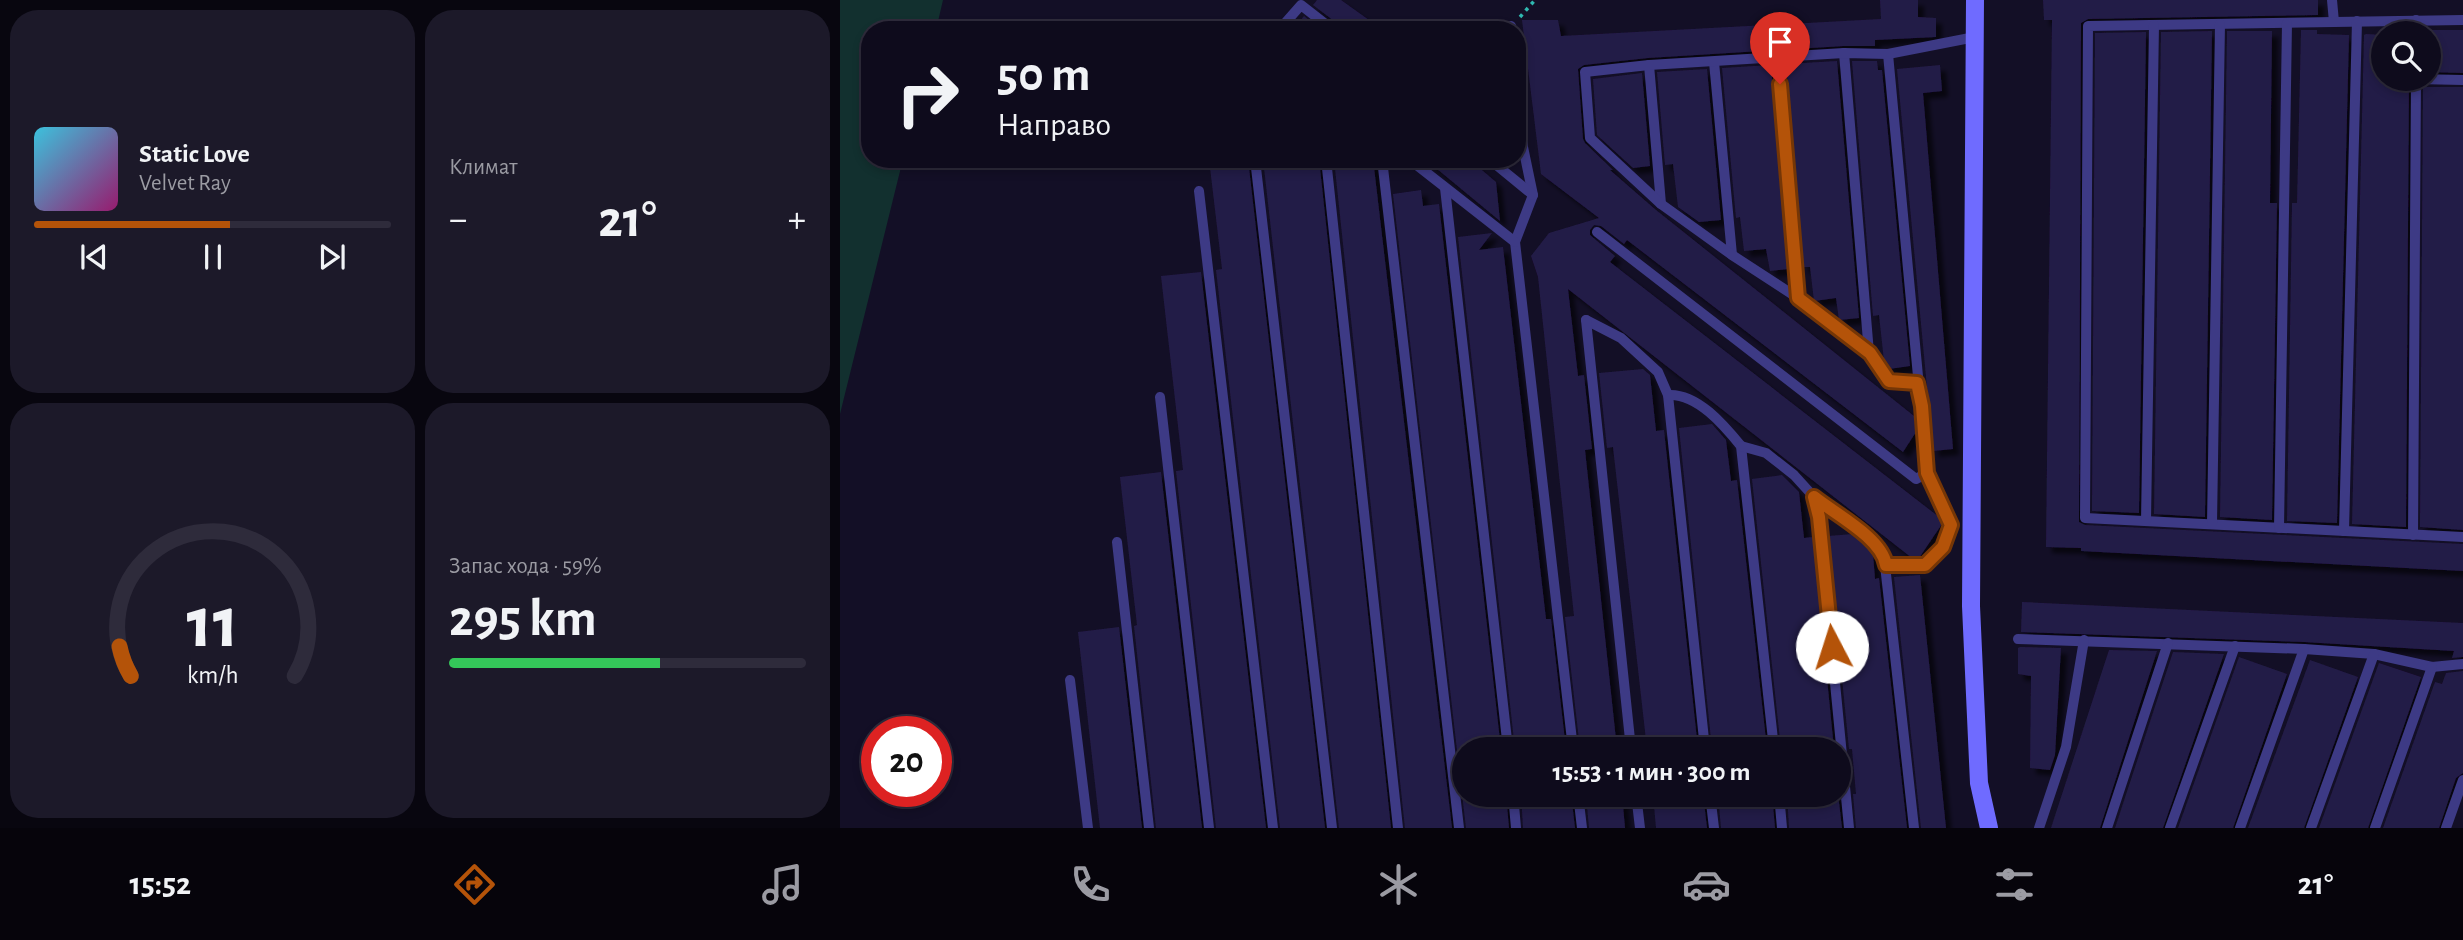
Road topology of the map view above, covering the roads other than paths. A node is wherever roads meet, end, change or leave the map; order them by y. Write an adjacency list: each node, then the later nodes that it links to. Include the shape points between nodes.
1 (1975, 0): 12 (main road)
2 (2332, 0): 8 (lane)
3 (2416, 20): 4 (lane); 7 (lane)
4 (2463, 20)
5 (1287, 21): 6 (lane, via 1301,5)
6 (1321, 21)
7 (2357, 21): 8 (lane); 45 (lane)
8 (2333, 22): 9 (lane)
9 (2287, 23): 10 (lane); 44 (lane)
10 (2220, 24): 11 (lane); 43 (lane)
11 (2154, 25): 42 (lane); 42 (lane, via 2088,26 2085,518)
12 (1975, 37): 14 (lane); 84 (main road, via 1971,606 1979,783)
13 (1844, 53): 14 (lane); 15 (lane); 35 (lane)
14 (1888, 54): 36 (lane)
15 (1777, 57): 16 (lane); 34 (lane)
16 (1714, 62): 17 (lane); 33 (lane)
17 (1649, 65): 30 (lane); 30 (lane, via 1585,72 1590,138)
18 (2441, 80): 19 (lane)
19 (2463, 80)
20 (2416, 91): 46 (lane)
21 (1526, 161): 29 (lane)
22 (1256, 168): 74 (lane)
23 (1327, 168): 75 (lane)
24 (1383, 168): 76 (lane)
25 (1420, 168): 27 (lane)
26 (1500, 168): 29 (lane)
27 (1445, 188): 32 (lane); 59 (lane)
28 (1199, 191): 73 (lane)
29 (1533, 195): 32 (lane)
30 (1661, 204): 33 (lane)
31 (1597, 232): 40 (lane, via 1916,479)
32 (1516, 242): 60 (lane)
33 (1732, 255): 34 (lane)
34 (1798, 298): 35 (lane)
35 (1870, 353): 36 (lane, via 1889,381)
36 (1917, 383): 40 (lane)
37 (1668, 395): 39 (lane, via 1679,394 1718,418); 61 (lane, via 1658,372 1630,346 1586,320); 62 (lane)
38 (1160, 397): 72 (lane)
39 (1741, 446): 41 (lane, via 1766,453); 63 (lane)
40 (1927, 473): 49 (lane, via 1951,525 1943,547 1925,565)
41 (1814, 497): 49 (lane, via 1866,533); 82 (lane)
42 (2146, 521): 43 (lane)
43 (2212, 524): 44 (lane)
44 (2279, 528): 45 (lane)
45 (2344, 531): 46 (lane)
46 (2413, 535): 47 (lane)
47 (2463, 537)
48 (1117, 542): 71 (lane)
49 (1886, 565): 83 (lane)
50 (2018, 639): 51 (lane)
51 (2084, 640): 52 (lane); 85 (lane, via 2066,747)
52 (2168, 643): 53 (lane); 86 (lane)
53 (2235, 646): 54 (lane); 87 (lane)
54 (2304, 649): 55 (lane); 88 (lane)
55 (2374, 654): 57 (lane); 89 (lane)
56 (2463, 664): 57 (lane)
57 (2432, 667): 90 (lane)
58 (1070, 680): 70 (lane)
59 (1507, 737)
60 (1572, 737)
61 (1630, 737)
62 (1705, 737)
63 (1773, 737)
64 (2463, 780): 91 (lane)
65 (1514, 807): 77 (lane)
66 (1580, 807): 78 (lane)
67 (1638, 807): 79 (lane)
68 (1712, 807): 80 (lane)
69 (1780, 807): 81 (lane)
70 (1088, 828)
71 (1149, 828)
72 (1209, 828)
73 (1273, 828)
74 (1332, 828)
75 (1398, 828)
76 (1459, 828)
77 (1516, 828)
78 (1582, 828)
79 (1640, 828)
80 (1714, 828)
81 (1782, 828)
82 (1849, 828)
83 (1914, 828)
84 (1989, 828)
85 (2039, 828)
86 (2106, 828)
87 (2170, 828)
88 (2240, 828)
89 (2311, 828)
90 (2375, 828)
91 (2446, 828)

